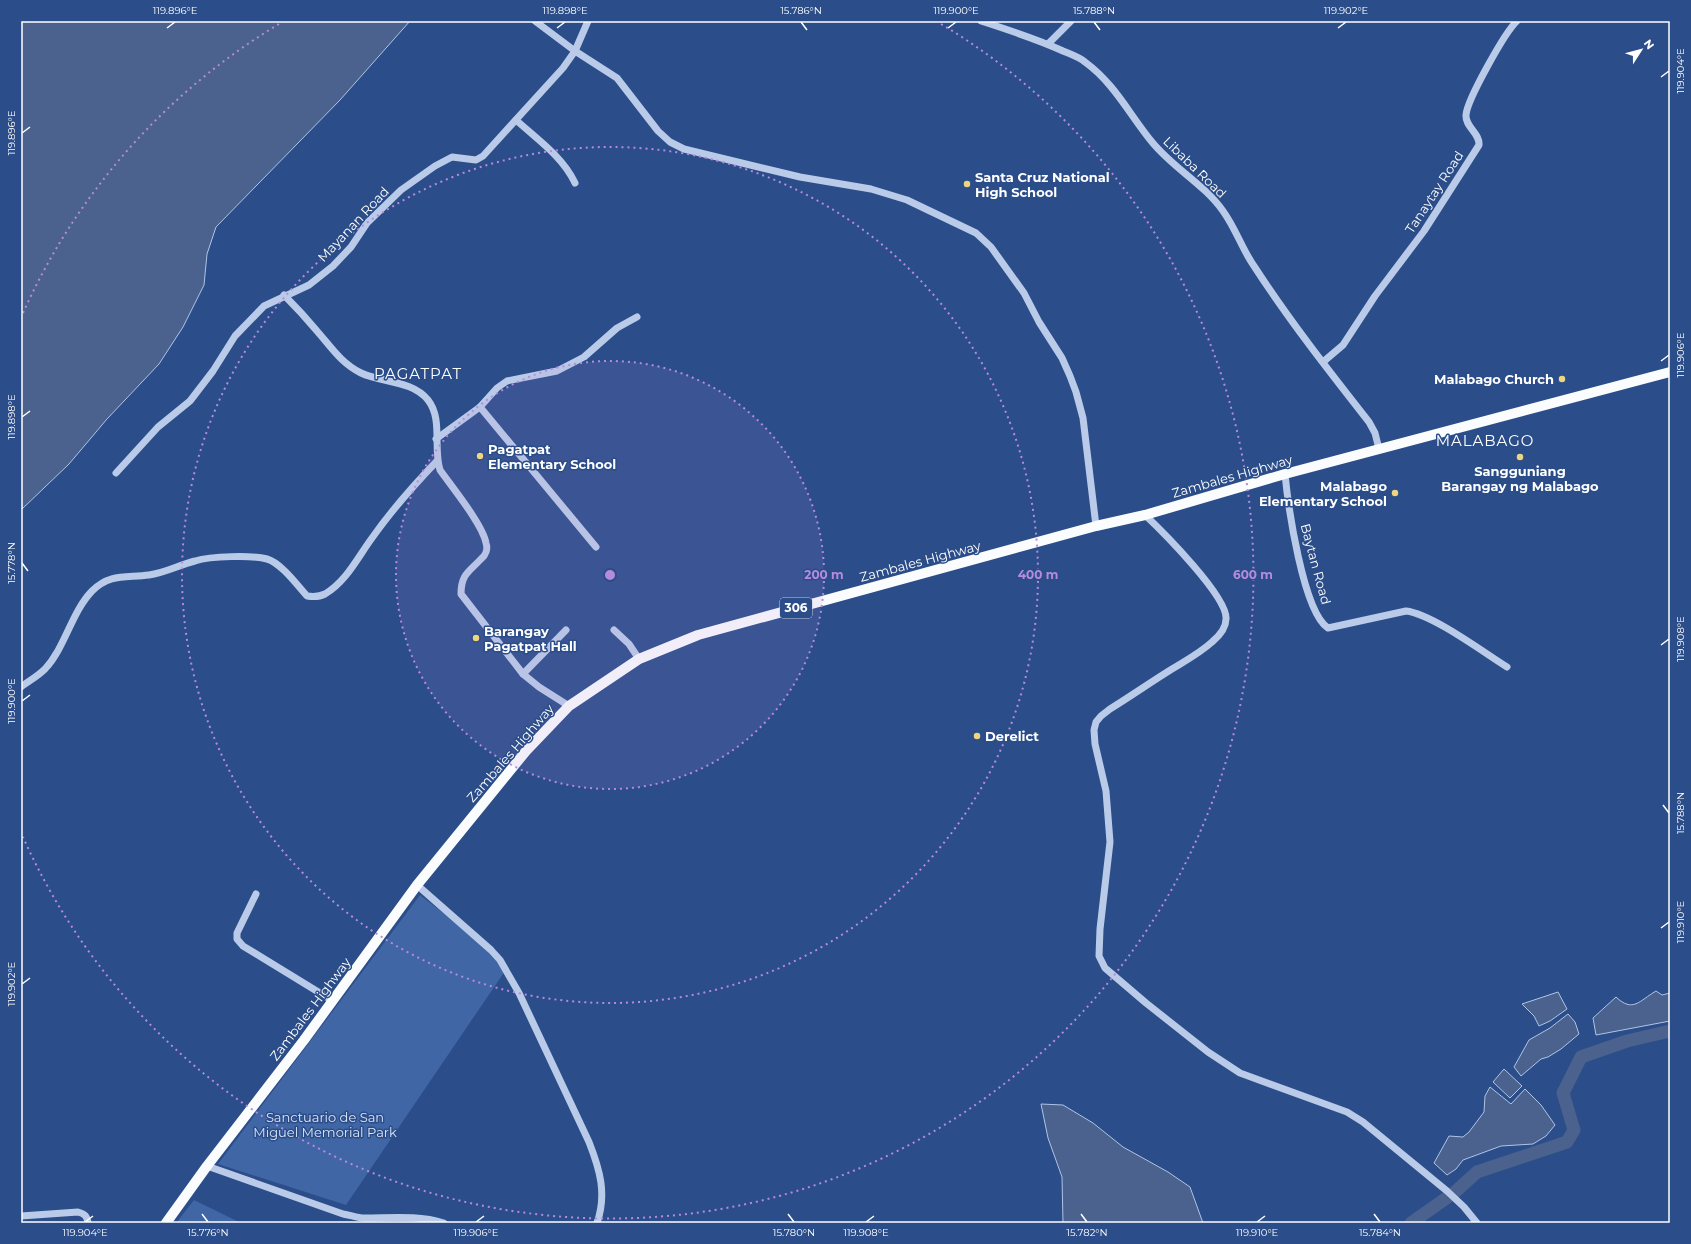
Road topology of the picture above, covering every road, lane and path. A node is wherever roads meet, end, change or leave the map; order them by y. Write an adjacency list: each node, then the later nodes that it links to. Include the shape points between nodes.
1 (535, 21): 7 (street)
2 (588, 21): 7 (street, Mayanan Road)
3 (981, 21): 6 (street, Libaba Road)
4 (1071, 21): 6 (street)
5 (1517, 21): 12 (street, Tanaytay Road, via 1502,39 1466,115 1467,121 1478,136 1479,145 1424,231 1342,345)
6 (1048, 44): 12 (street, Libaba Road, via 1084,61 1105,78 1168,160 1212,197 1234,229 1255,268)
7 (575, 51): 8 (street, Mayanan Road); 21 (street, via 617,78 658,131 670,142 684,149 800,177 871,189 907,200 976,233 991,247 1024,293 1070,376 1083,418)
8 (516, 120): 9 (street, via 557,157 570,172); 10 (street, Mayanan Road, via 483,156 476,160 452,157 444,160 401,190 367,223 351,247 333,266 309,284)
9 (575, 183)
10 (284, 296): 15 (street, via 342,361 361,373 407,386 428,399 435,418); 18 (street, Mayanan Road, via 264,306 235,336 214,371 190,401 158,427)
11 (637, 317): 14 (street, via 617,328 584,357 558,371 507,382 497,388)
12 (1323, 362): 16 (street, Libaba Road, via 1369,422)
13 (1670, 372): 16 (main road, Zambales Highway / 306)
14 (480, 407): 15 (street); 22 (street)
15 (436, 439): 17 (street)
16 (1379, 449): 19 (main road, Zambales Highway / 306)
17 (437, 461): 27 (street, via 440,470 481,530 486,542 487,551 483,558 463,577 461,594); 28 (street, via 372,537 340,581 325,594 315,598 307,596 276,563 267,559 240,557 196,560 149,575 119,576 107,580 92,591 45,669)
18 (116, 473)
19 (1285, 474): 20 (main road, Zambales Highway / 306); 26 (street, Baytan Road, via 1296,547 1310,598 1323,625 1328,628 1406,611 1416,612)
20 (1146, 514): 21 (main road, Zambales Highway / 306); 40 (street, via 1197,569 1221,603 1226,619 1219,635 1208,645 1110,709 1096,722 1095,744 1106,791 1110,842 1099,956 1105,968 1146,1003 1208,1052 1240,1073 1347,1112 1363,1122 1447,1191)
21 (1096, 526): 25 (main road, Zambales Highway / 306, via 698,635)
22 (596, 547)
23 (566, 630): 27 (street)
24 (614, 630): 25 (street, via 629,644)
25 (638, 659): 29 (main road, Zambales Highway / 306)
26 (1507, 667)
27 (523, 674): 29 (street)
28 (21, 687)
29 (569, 706): 30 (main road, Zambales Highway / 306, via 526,751)
30 (417, 885): 32 (main road, Zambales Highway / 306); 39 (street, via 476,935 500,960 519,993 598,1164 603,1191)
31 (256, 894): 32 (street, via 237,933 237,939 243,946)
32 (332, 1002): 33 (main road, Zambales Highway / 306)
33 (207, 1166): 35 (street, via 343,1214); 37 (main road, Zambales Highway / 306)
34 (21, 1216): 36 (street, via 78,1212 87,1217)
35 (393, 1220): 38 (street, via 431,1219)
36 (88, 1223)
37 (166, 1223)
38 (444, 1223)
39 (597, 1223)
40 (1477, 1223)

